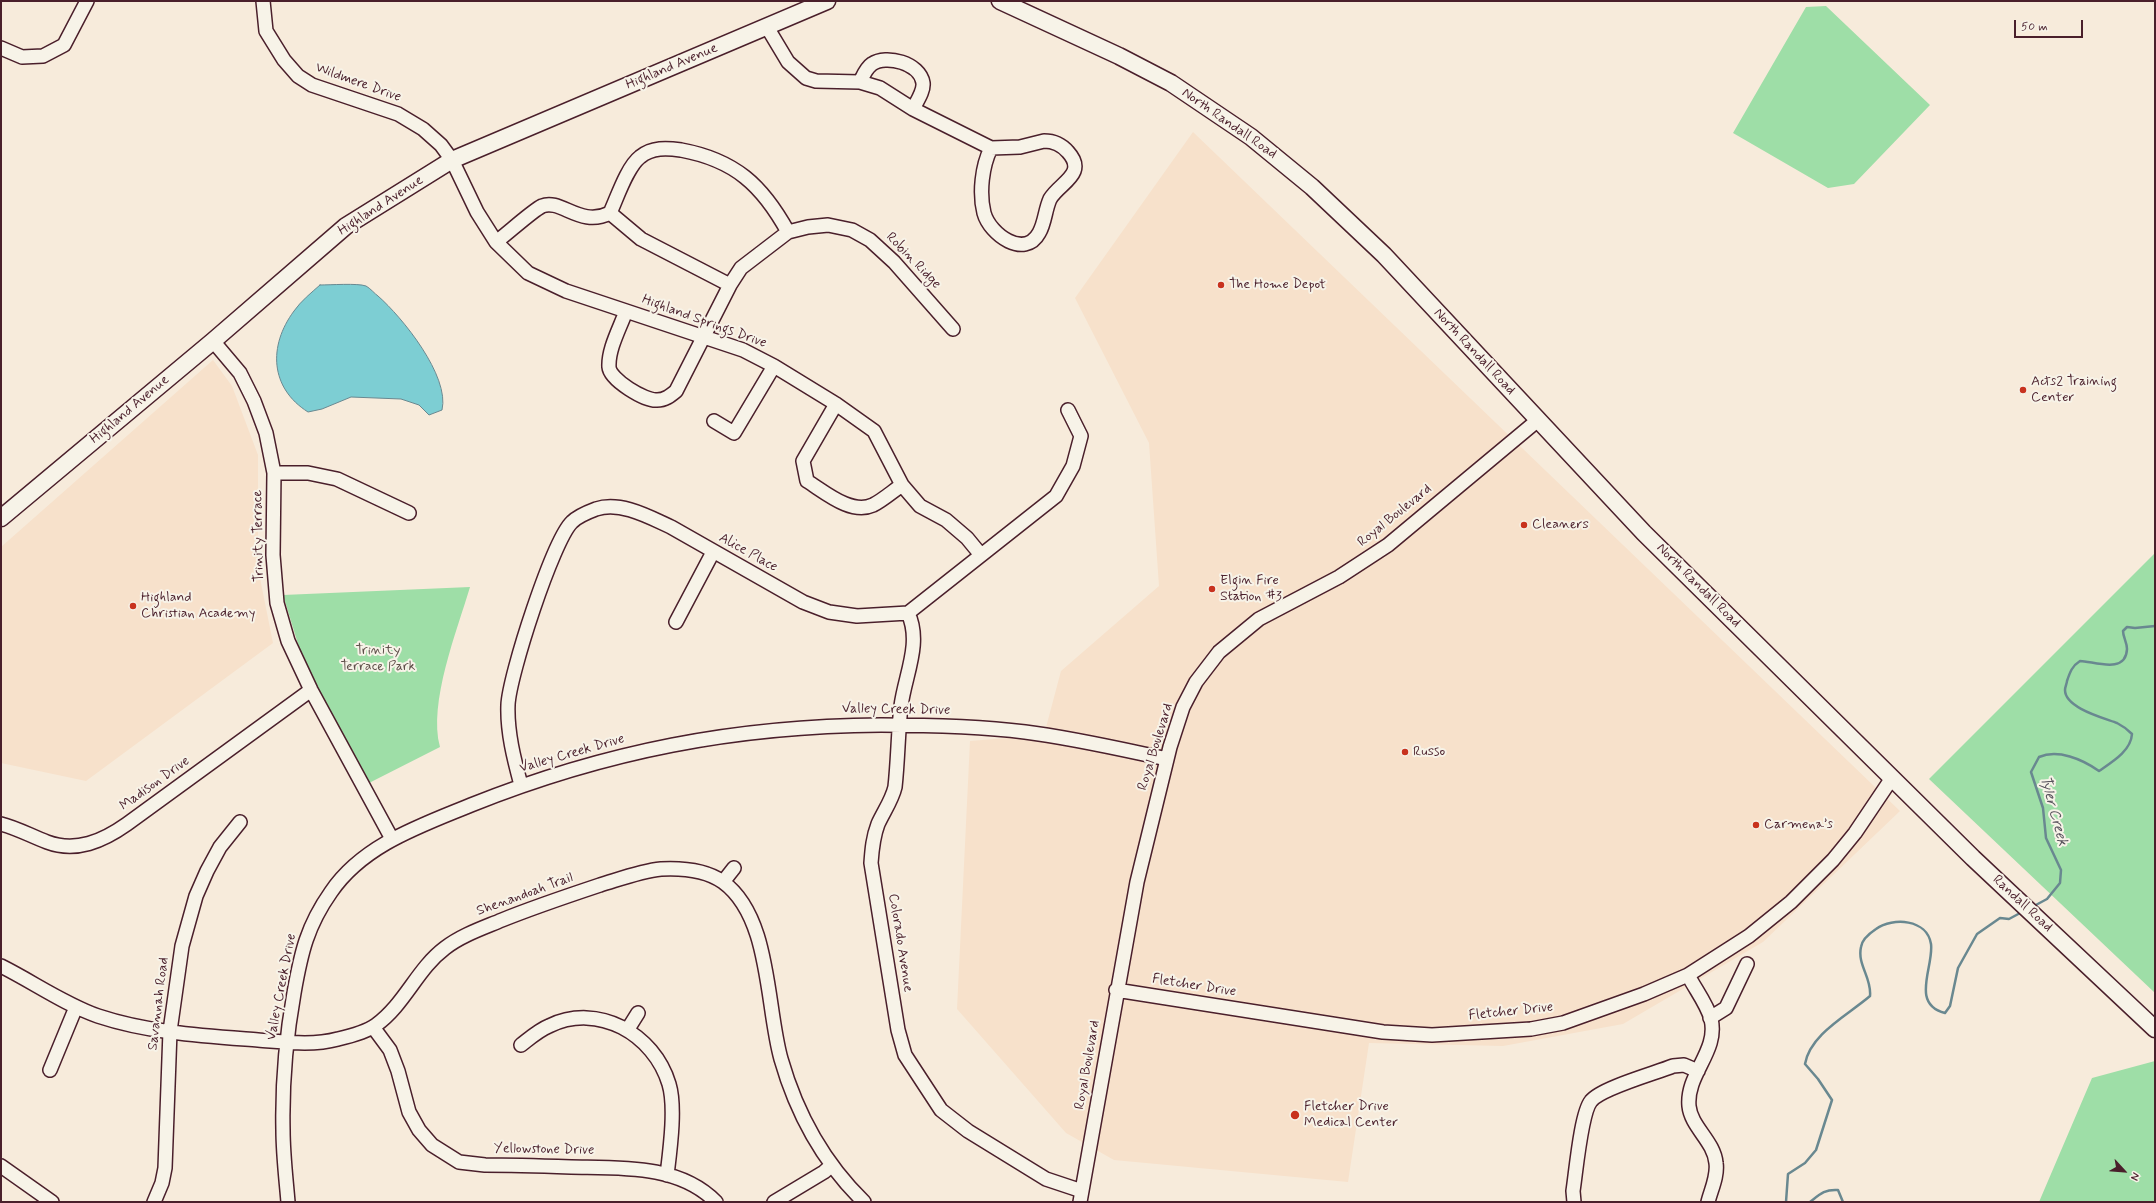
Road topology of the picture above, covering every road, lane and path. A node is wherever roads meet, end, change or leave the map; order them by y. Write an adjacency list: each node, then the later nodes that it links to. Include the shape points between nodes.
1 (87, 1): 6 (street, via 64,45 43,56 22,57)
2 (263, 1): 10 (street, Wildmere Drive, via 266,31 284,60 298,76 312,85 407,119 442,145)
3 (827, 1): 5 (main road, Highland Avenue)
4 (1000, 1): 22 (main road, North Randall Road, via 1172,83 1251,137 1312,187 1384,255)
5 (767, 27): 7 (street, via 788,62 802,75 816,81); 10 (main road, Highland Avenue)
6 (1, 48)
7 (860, 82): 8 (street, via 886,90); 8 (street, via 867,69 882,59 912,68 920,75 923,84)
8 (913, 109): 9 (street)
9 (991, 148): 9 (street, via 1014,148 1048,141 1064,148 1074,161 1073,174 1055,192 1047,206 1039,234 1025,243 1012,244 1003,239 985,214 983,177)
10 (452, 160): 13 (street, Highland Springs Drive, via 477,212); 18 (main road, Highland Avenue, via 346,226)
11 (610, 214): 12 (street, via 640,157 652,150 666,148 716,158 731,166 764,196); 13 (street, via 592,219 554,206 543,206); 14 (street, via 641,239)
12 (788, 232): 14 (street, Robin Ridge, via 741,268); 16 (street, Robin Ridge, via 828,225 852,230 870,240 894,262)
13 (496, 242): 15 (street, Highland Springs Drive, via 528,273 548,284)
14 (730, 285): 17 (street, Robin Ridge)
15 (626, 311): 17 (street, Highland Springs Drive); 17 (street, Robin Ridge, via 609,368 617,381 650,400 667,398 676,391)
16 (953, 329)
17 (704, 338): 19 (street, Highland Springs Drive, via 743,350)
18 (213, 341): 24 (street, Trinity Terrace, via 240,373 254,401 266,433); 27 (main road, Highland Avenue)
19 (774, 366): 20 (street, Highland Springs Drive); 23 (street, via 734,433)
20 (836, 404): 25 (street, Highland Springs Drive, via 874,431); 25 (street, via 803,461 807,481 848,505 859,507 872,505)
21 (1068, 410): 29 (street, via 1080,436 1073,466 1056,496)
22 (1538, 420): 34 (street, Royal Boulevard, via 1388,545 1339,577 1259,619 1228,643 1208,665 1189,695); 35 (main road, North Randall Road, via 1644,533)
23 (714, 421)
24 (274, 473): 26 (street, via 308,473 337,480); 32 (street, Trinity Terrace, via 273,554 277,603 288,641)
25 (902, 485): 29 (street, Highland Springs Drive, via 920,506 946,520 967,538)
26 (408, 512)
27 (1, 518)
28 (713, 552): 30 (street, Alice Place, via 803,602 829,612 857,616); 31 (street); 36 (street, Alice Place, via 660,522 618,507 597,509 571,523 546,576 510,684 508,725)
29 (981, 555): 30 (street)
30 (908, 613): 33 (street, Colorado Avenue, via 914,625 914,644 904,687)
31 (676, 622)
32 (311, 690): 38 (street, Madison Drive, via 127,824 97,841 77,846 60,846); 39 (street, Trinity Terrace)
33 (900, 725): 34 (street, Valley Creek Drive, via 1023,732 1082,740); 36 (street, Valley Creek Drive, via 828,726 732,734 671,744); 60 (street, Colorado Avenue, via 895,787 872,842 871,863 898,1030 905,1055 941,1110 1046,1179)
34 (1167, 759): 45 (street, Royal Boulevard, via 1137,882)
35 (1892, 778): 44 (street, Fletcher Drive, via 1855,833 1819,875 1750,936); 51 (main road, Randall Road)
36 (521, 785): 39 (street, Valley Creek Drive)
37 (240, 822): 52 (street, Savannah Road, via 220,847 196,896 182,946)
38 (1, 824)
39 (392, 839): 53 (street, Valley Creek Drive, via 353,866 317,913 301,954)
40 (734, 868): 41 (street)
41 (723, 882): 49 (street, Shenandoah Trail, via 712,876 688,870 658,869 580,891 475,931 456,940 432,959 394,1009); 57 (street, Shenandoah Trail, via 738,899 757,932 781,1059 806,1124 819,1149)
42 (1746, 964): 48 (street, via 1726,1008)
43 (1, 966): 46 (street, Shenandoah Trail)
44 (1688, 975): 45 (street, Fletcher Drive, via 1563,1023 1531,1029 1432,1035 1383,1032); 48 (street)
45 (1116, 990): 60 (street, Royal Boulevard)
46 (76, 1007): 52 (street, Shenandoah Trail, via 120,1022); 55 (street)
47 (638, 1013): 50 (street)
48 (1710, 1018): 56 (street, via 1710,1046)
49 (373, 1027): 53 (street, Shenandoah Trail, via 334,1040 315,1043); 59 (street, Yellowstone Drive, via 390,1050 409,1112 419,1130 432,1145 459,1162 485,1165 622,1168)
50 (628, 1029): 54 (street, via 614,1023 582,1018 549,1026); 59 (street, via 639,1037 657,1059 669,1084 672,1100)
51 (2155, 1029)
52 (170, 1031): 53 (street, Shenandoah Trail); 62 (street, Savannah Road, via 167,1154 162,1183)
53 (286, 1042): 63 (street, Valley Creek Drive, via 283,1130)
54 (521, 1045)
55 (50, 1070)
56 (1698, 1071): 67 (street, via 1684,1065 1673,1066 1607,1090 1590,1102 1584,1118 1573,1191); 68 (street, via 1690,1089 1689,1106 1693,1118 1712,1149 1717,1164)
57 (832, 1165): 65 (street); 66 (street, Shenandoah Trail)
58 (1, 1166): 61 (street)
59 (667, 1175): 64 (street, Yellowstone Drive, via 686,1181)
60 (1081, 1196)
61 (52, 1202)
62 (154, 1202)
63 (288, 1202)
64 (716, 1202)
65 (774, 1202)
66 (864, 1202)
67 (1574, 1202)
68 (1708, 1202)

